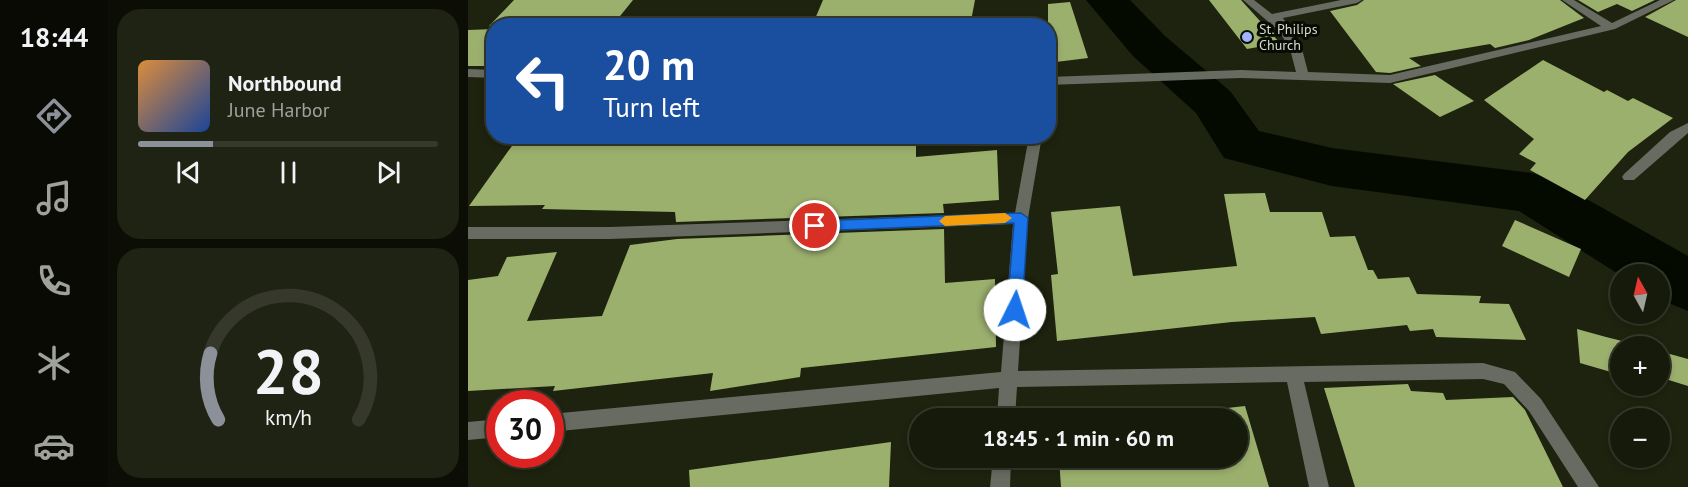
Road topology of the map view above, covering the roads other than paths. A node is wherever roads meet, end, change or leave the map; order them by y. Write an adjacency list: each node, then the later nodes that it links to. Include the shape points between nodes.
1 (1248, 0): 6 (street)
2 (1357, 0): 6 (street, via 1276,16)
3 (1567, 0): 5 (street)
4 (1669, 0): 5 (street)
5 (1611, 27): 9 (street, via 1390,79)
6 (1284, 30): 9 (street, via 1296,49)
7 (468, 73): 8 (street)
8 (486, 74)
9 (1303, 77): 10 (street, via 1241,74)
10 (1056, 81)
11 (1688, 127): 13 (street)
12 (1035, 144): 14 (street)
13 (1629, 177)
14 (1021, 218): 15 (street, via 610,233); 17 (street)
15 (468, 233)
16 (1294, 376): 17 (street); 24 (street); 25 (street, via 1483,371 1509,378 1535,405)
17 (1010, 379): 18 (street); 19 (street)
18 (1007, 408)
19 (564, 422)
20 (486, 429): 21 (street)
21 (468, 431)
22 (1001, 468): 23 (street)
23 (1000, 487)
24 (1319, 487)
25 (1589, 487)

